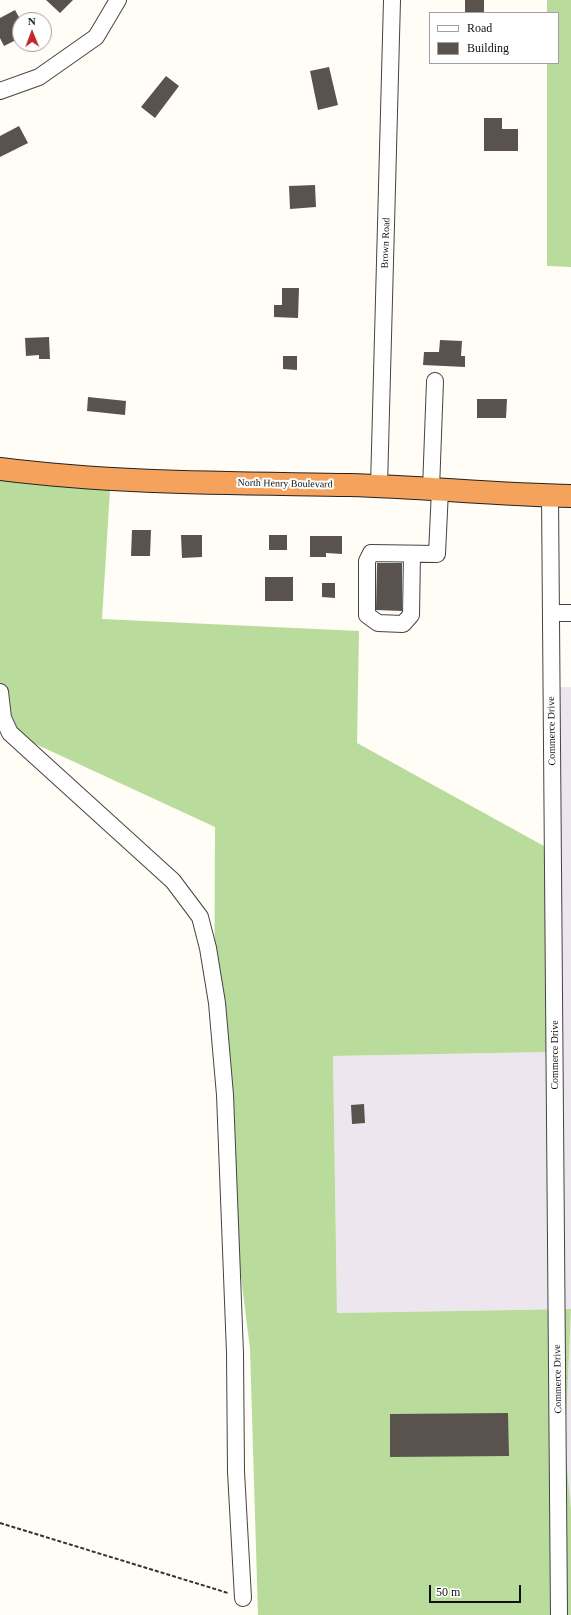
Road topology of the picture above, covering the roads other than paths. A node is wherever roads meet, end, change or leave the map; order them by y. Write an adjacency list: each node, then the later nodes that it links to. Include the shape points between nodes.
1 (118, 0): 3 (street, via 96,37 39,77)
2 (392, 0): 6 (street, Brown Road)
3 (0, 91)
4 (435, 381): 7 (street)
5 (0, 469): 6 (highway, North Henry Boulevard, via 146,481)
6 (379, 486): 7 (highway, North Henry Boulevard)
7 (436, 489): 8 (highway, North Henry Boulevard); 9 (street, via 437,554)
8 (560, 496): 10 (street, Commerce Drive)
9 (412, 554): 9 (street, via 371,553 367,561 367,615 378,623 403,624 411,615)
10 (551, 613): 11 (street); 13 (street, Commerce Drive)
11 (571, 613)
12 (0, 692): 14 (street, via 3,718 10,733 173,881 200,917 217,1003 225,1095 235,1353 236,1472)
13 (565, 1434): 15 (street, Commerce Drive)
14 (243, 1598)
15 (559, 1615)

